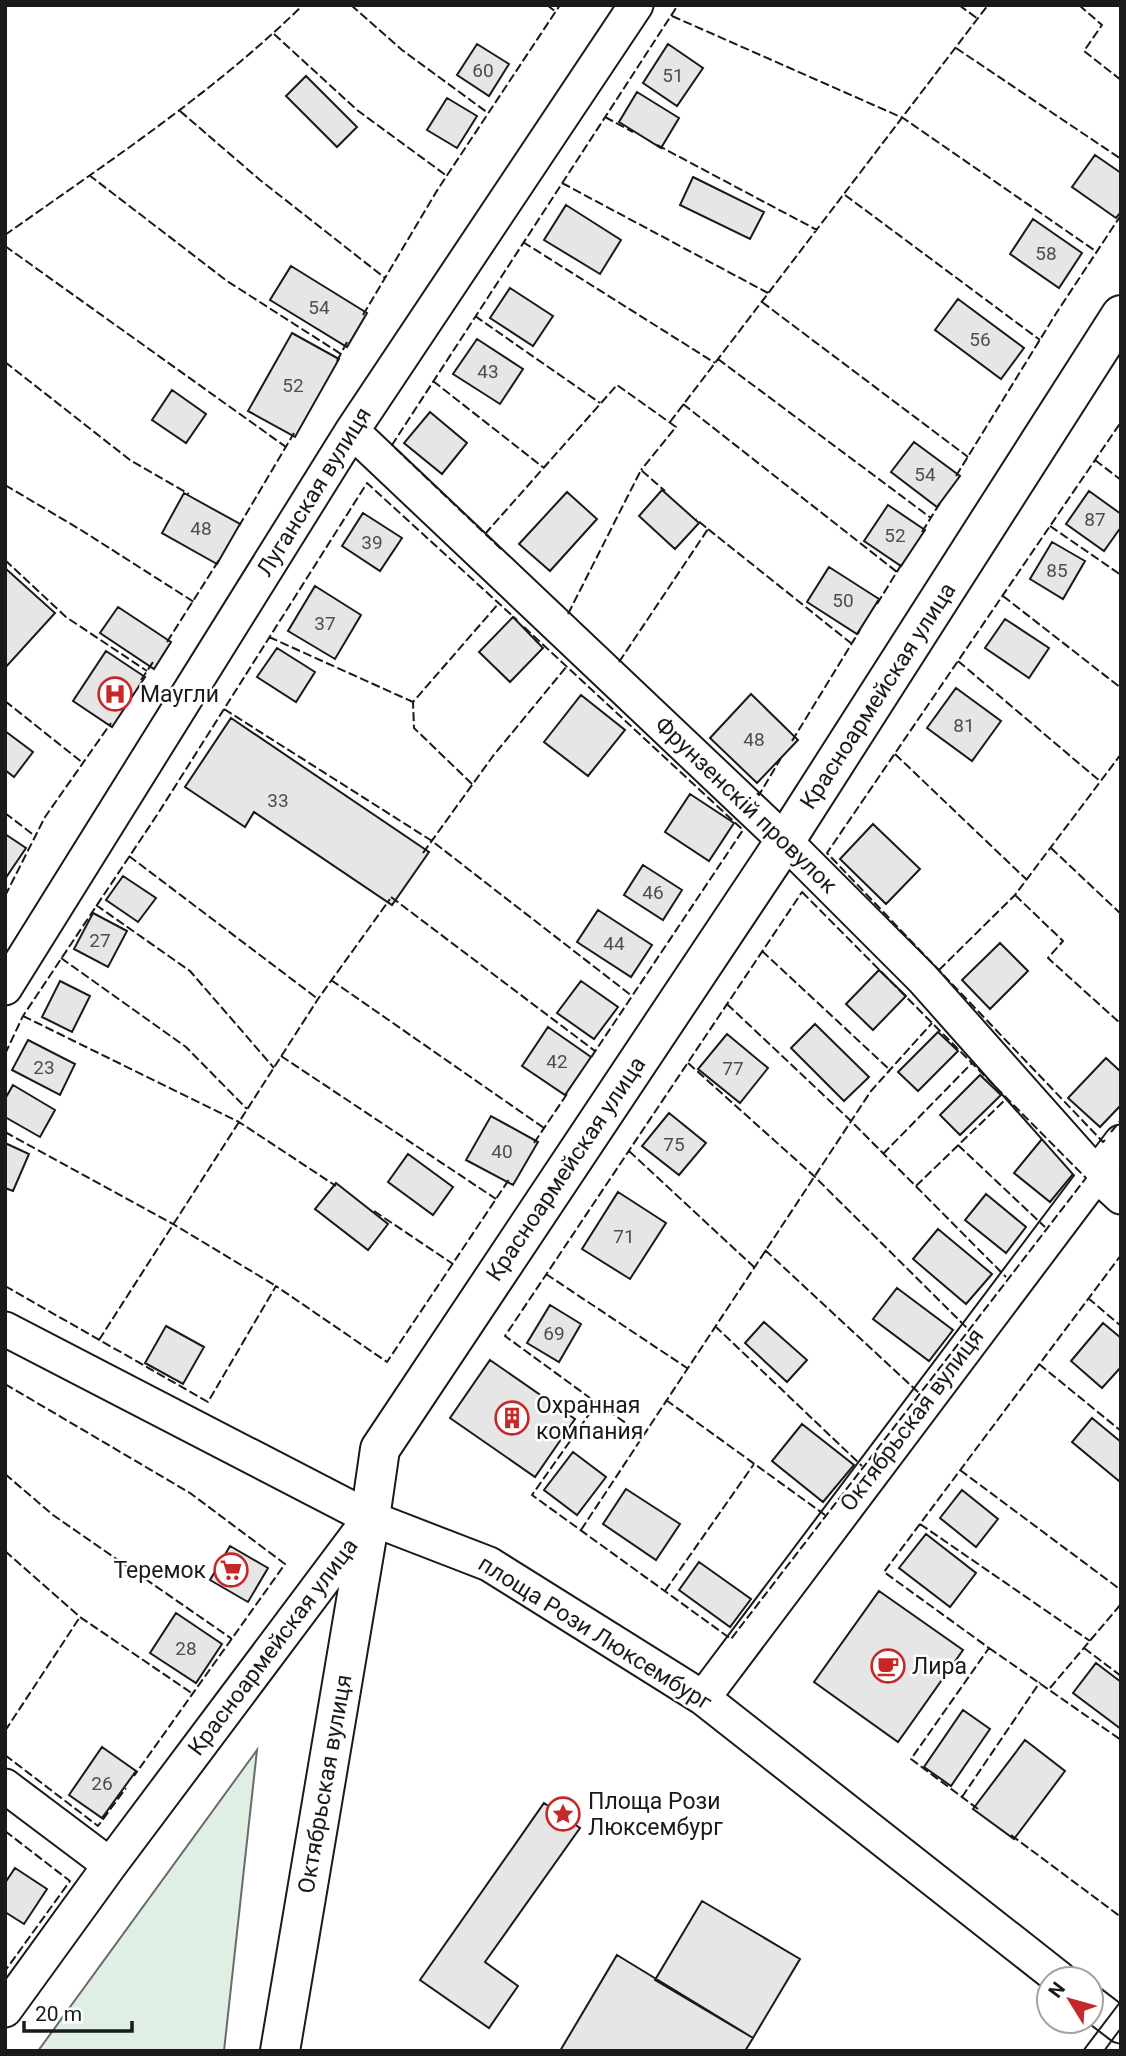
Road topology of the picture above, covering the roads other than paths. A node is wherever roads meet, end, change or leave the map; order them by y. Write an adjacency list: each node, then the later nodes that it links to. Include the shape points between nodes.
1 (636, 5): 3 (street, Луганская вулиця)
2 (1121, 315): 4 (street, Красноармейская улица)
3 (352, 431): 4 (street, Фрунзенскій провулок); 5 (street, Луганская вулиця)
4 (785, 841): 7 (street, Фрунзенскій провулок, via 923,979); 10 (street, Красноармейская улица, via 380,1449)
5 (5, 988)
6 (1121, 1142): 7 (street, Октябрьская вулиця)
7 (1097, 1175): 8 (street, Фрунзенскій провулок); 11 (street, Октябрьская вулиця)
8 (1121, 1197)
9 (5, 1329): 10 (street, площа Рози Люксембург)
10 (370, 1518): 11 (street, площа Рози Люксембург, via 489,1564); 13 (street, Красноармейская улица); 18 (street, Октябрьская вулиця)
11 (703, 1698): 14 (street, площа Рози Люксембург)
12 (5, 1786): 13 (street)
13 (110, 1865): 15 (street, Красноармейская улица)
14 (1042, 1965)
15 (5, 2010)
16 (1105, 2014): 17 (street)
17 (1121, 2026)
18 (280, 2051)

